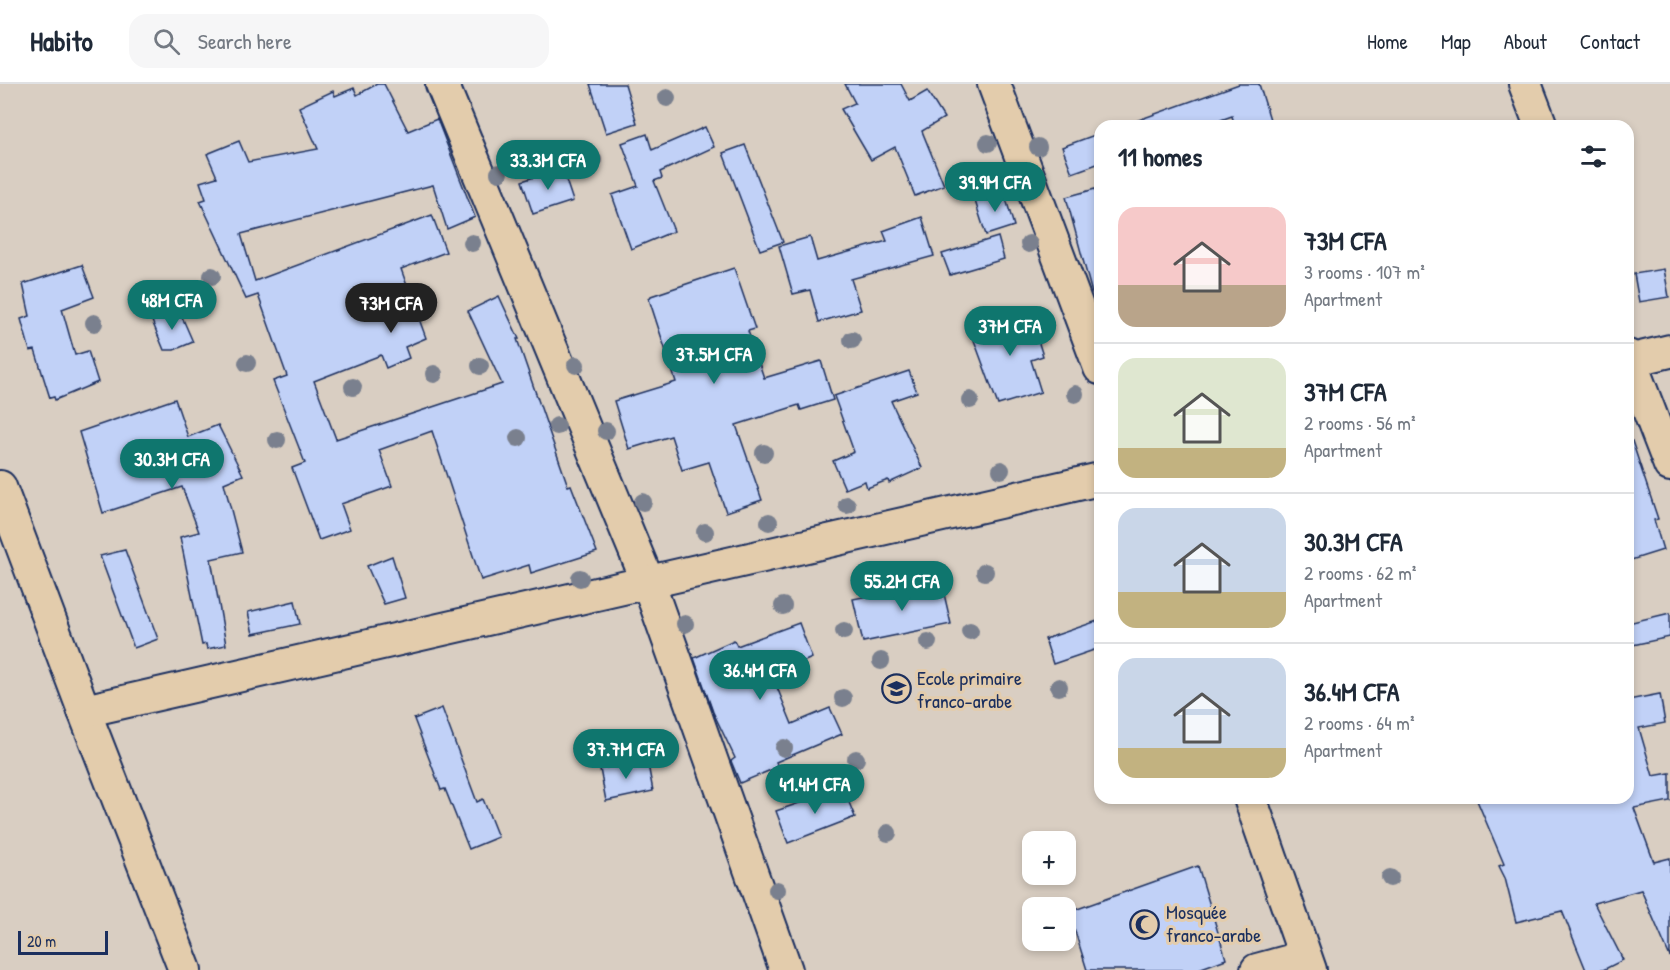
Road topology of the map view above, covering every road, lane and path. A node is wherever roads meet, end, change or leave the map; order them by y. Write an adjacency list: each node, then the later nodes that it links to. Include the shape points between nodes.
1 (442, 84): 12 (street)
2 (994, 84): 6 (street)
3 (1525, 84): 4 (street)
4 (1539, 120)
5 (1670, 351): 7 (street)
6 (1094, 352)
7 (1634, 358)
8 (1634, 374): 9 (street)
9 (1670, 465)
10 (1094, 480): 12 (street)
11 (0, 487): 13 (street)
12 (648, 582): 13 (street); 17 (street)
13 (84, 711): 16 (street)
14 (1252, 804): 15 (street)
15 (1307, 963): 18 (street)
16 (186, 970)
17 (786, 970)
18 (1257, 970)

